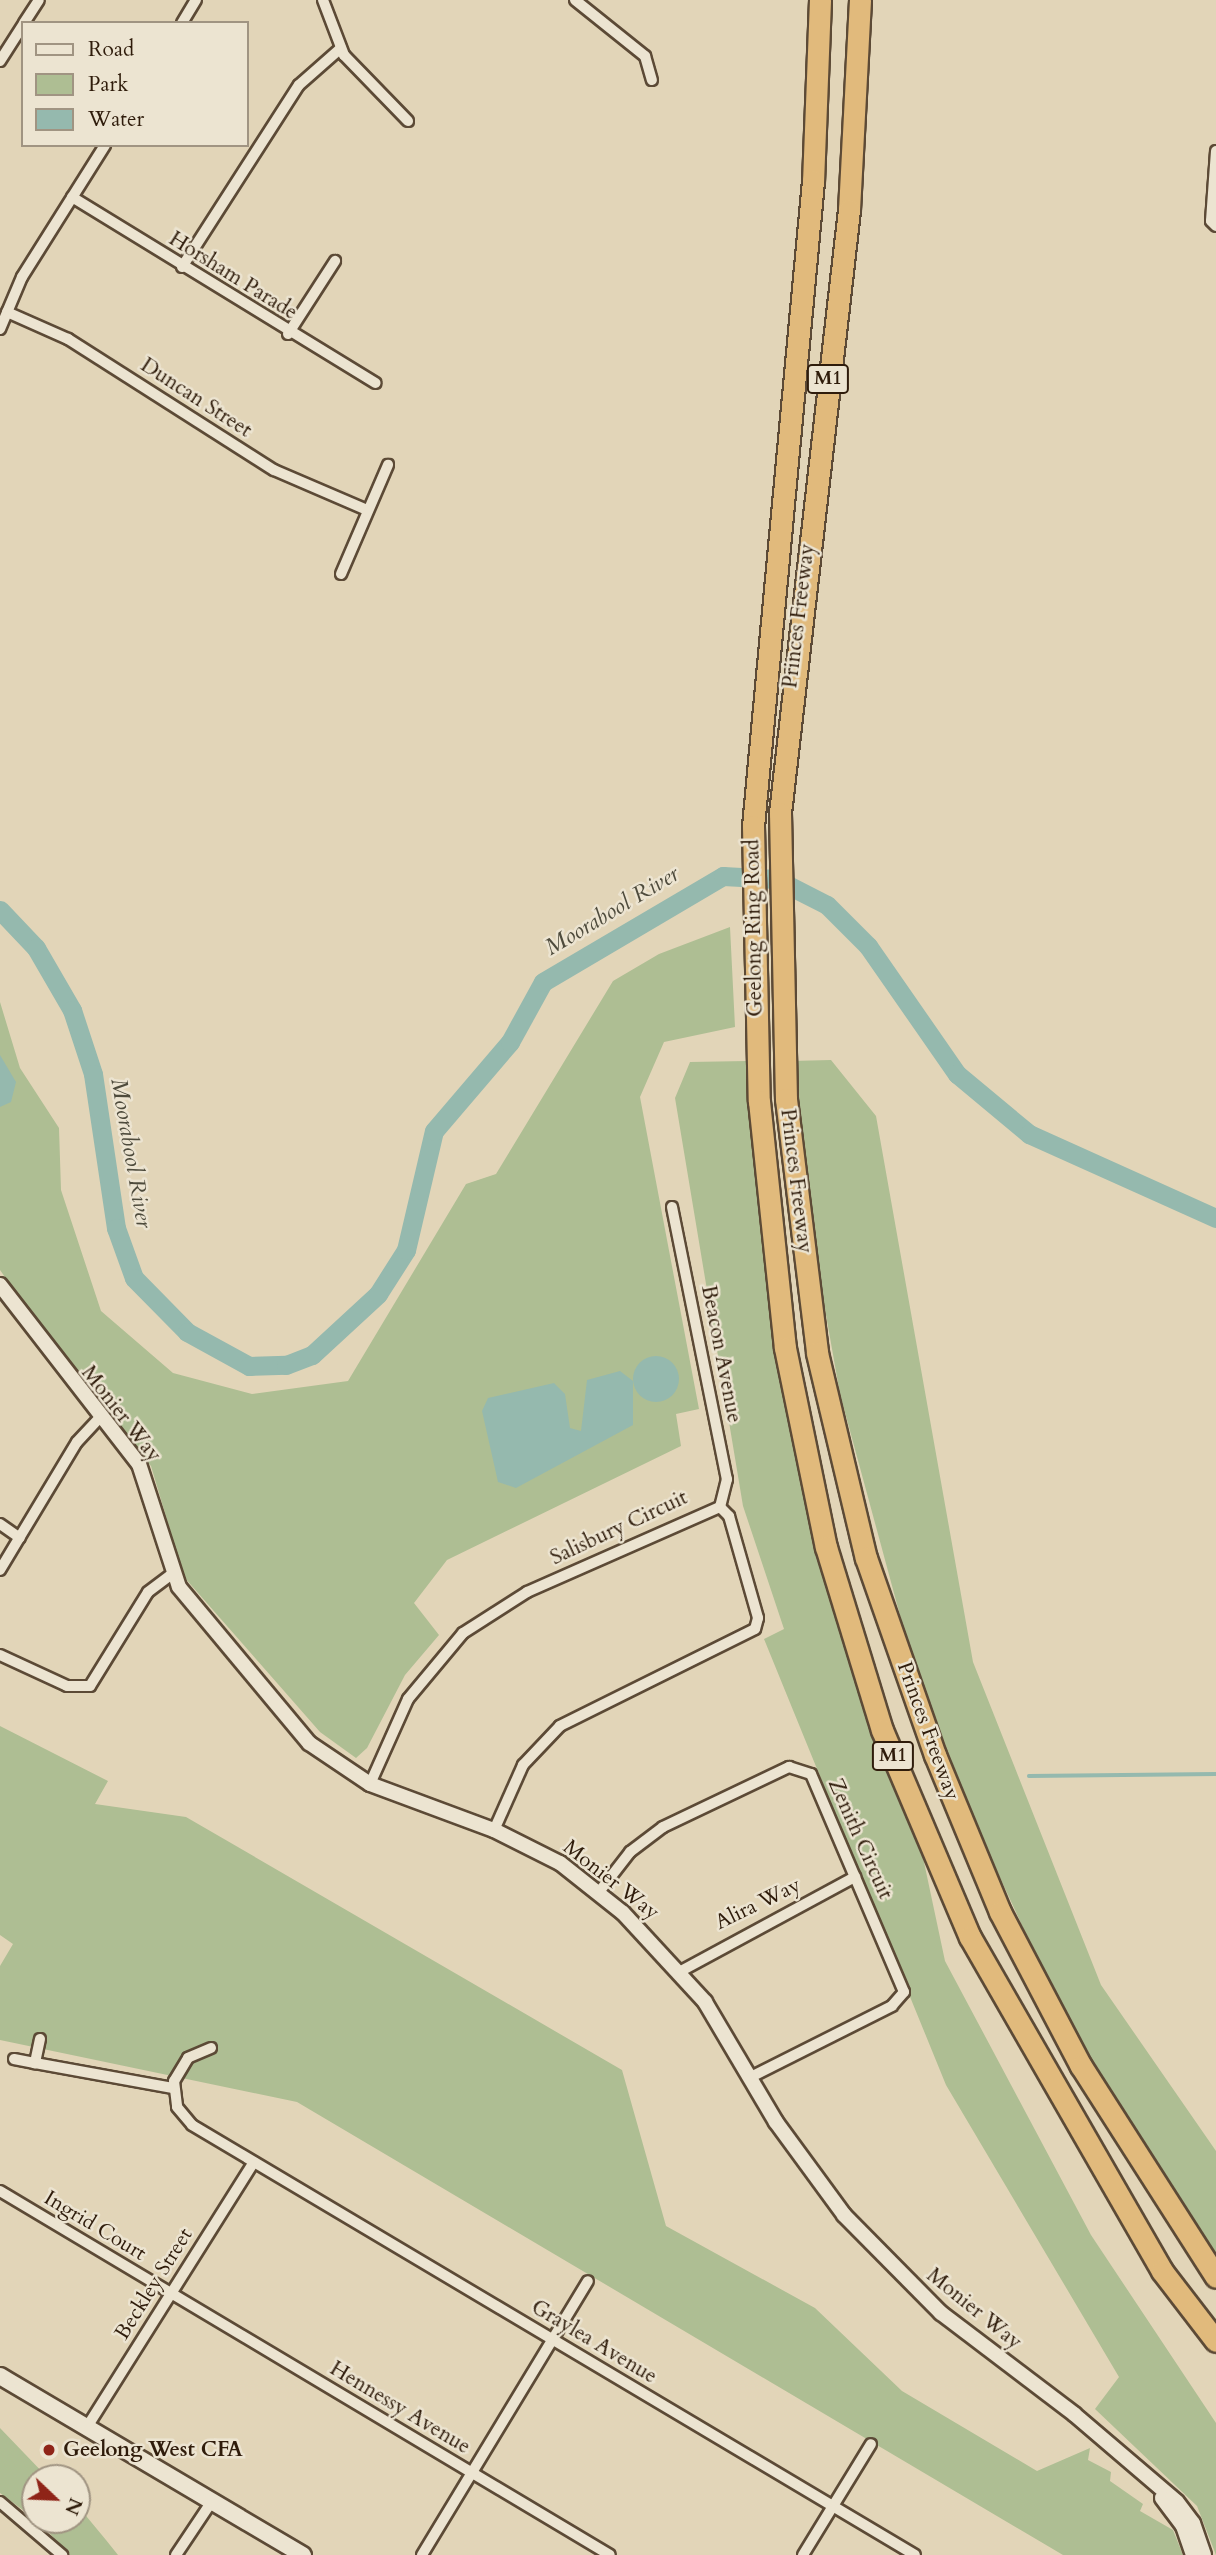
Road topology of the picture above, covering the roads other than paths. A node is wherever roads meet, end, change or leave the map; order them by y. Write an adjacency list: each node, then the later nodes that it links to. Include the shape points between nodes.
1 (39, 0): 7 (street)
2 (196, 0): 8 (street)
3 (323, 0): 10 (street)
4 (575, 0): 12 (street, via 645,55)
5 (820, 0): 27 (highway, Princes Freeway / M1, via 813,181)
6 (860, 0): 51 (highway, Princes Freeway / M1, via 849,210 783,757 786,1099 817,1353 866,1558 935,1755 1000,1912 1081,2066)
7 (26, 21)
8 (183, 21)
9 (21, 29): 11 (street)
10 (341, 48): 13 (street); 19 (street, via 299,85)
11 (0, 61)
12 (652, 80)
13 (408, 121)
14 (104, 147): 16 (street)
15 (1216, 151): 17 (street, via 1211,221)
16 (72, 197): 19 (street, Horsham Parade); 20 (street)
17 (1216, 226)
18 (335, 261): 22 (street)
19 (182, 267): 22 (street, Horsham Parade)
20 (7, 312): 21 (street); 25 (street, Duncan Street, via 68,339 274,470)
21 (0, 329)
22 (288, 334): 23 (street, Horsham Parade)
23 (375, 383)
24 (388, 465): 25 (street)
25 (368, 510): 26 (street)
26 (341, 574)
27 (756, 755): 28 (highway, Geelong Ring Road / M1)
28 (759, 1101): 55 (highway, Princes Freeway / M1, via 785,1348 826,1547 882,1730 970,1937 1054,2092 1163,2271)
29 (672, 1207): 32 (street, Beacon Avenue, via 727,1479)
30 (0, 1285): 31 (street, Monier Way)
31 (100, 1417): 34 (street, via 77,1442); 36 (street, Monier Way, via 146,1478)
32 (720, 1507): 38 (street, Salisbury Circuit, via 527,1592 463,1633 408,1699); 39 (street, Salisbury Circuit, via 729,1516 758,1618 755,1629 560,1726 523,1765)
33 (0, 1524): 34 (street)
34 (20, 1538): 35 (street)
35 (0, 1570)
36 (172, 1574): 37 (street, via 148,1592 90,1686 67,1686); 38 (street, Monier Way, via 309,1743)
37 (0, 1655)
38 (370, 1784): 39 (street, Monier Way)
39 (494, 1830): 41 (street, Monier Way, via 560,1863)
40 (855, 1877): 41 (street, Zenith Circuit, via 811,1774 794,1766 645,1839); 42 (street, Alira Way, via 713,1948); 47 (street, Zenith Circuit, via 903,1981 899,2001)
41 (599, 1892): 42 (street, Monier Way)
42 (681, 1971): 47 (street, Monier Way)
43 (40, 2039): 46 (street)
44 (211, 2049): 48 (street, via 186,2061)
45 (15, 2059): 46 (street)
46 (35, 2063): 48 (street)
47 (751, 2077): 60 (street, Monier Way, via 818,2183 888,2264)
48 (173, 2088): 49 (street, Graylea Avenue, via 188,2122)
49 (254, 2162): 53 (street, Beckley Street); 54 (street, Graylea Avenue)
50 (0, 2192): 53 (street, Ingrid Court)
51 (1216, 2277)
52 (588, 2281): 54 (street)
53 (171, 2294): 57 (street, Beckley Street); 59 (street, Hennessy Avenue)
54 (553, 2340): 59 (street); 63 (street, Graylea Avenue)
55 (1216, 2341)
56 (0, 2376): 57 (main road)
57 (87, 2427): 61 (main road)
58 (871, 2444): 63 (street)
59 (472, 2474): 67 (street); 68 (street, Hennessy Avenue)
60 (1146, 2477): 71 (street, Monier Way, via 1184,2526); 72 (street, Monier Way, via 1185,2511)
61 (212, 2501): 65 (street); 66 (main road)
62 (0, 2502): 64 (street)
63 (832, 2506): 69 (street); 70 (street, Graylea Avenue)
64 (62, 2555)
65 (176, 2555)
66 (303, 2555)
67 (422, 2555)
68 (610, 2555)
69 (803, 2555)
70 (915, 2555)
71 (1193, 2555)
72 (1204, 2555)

